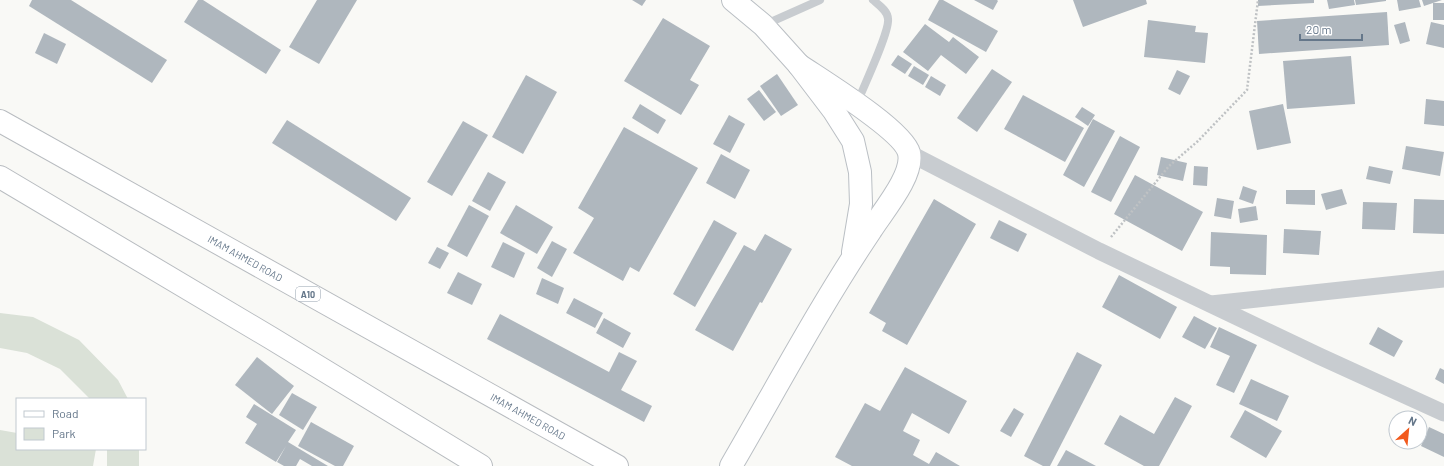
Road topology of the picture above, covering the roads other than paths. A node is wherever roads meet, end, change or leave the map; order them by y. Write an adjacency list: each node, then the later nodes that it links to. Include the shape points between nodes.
1 (733, 0): 4 (main road)
2 (820, 0): 4 (lane)
3 (873, 0): 6 (lane, via 883,8 888,18 886,32)
4 (763, 25): 5 (main road)
5 (799, 65): 6 (main road); 10 (main road, via 853,141 860,172 861,204)
6 (857, 103): 8 (main road, via 899,137)
7 (0, 121): 15 (main road, IMAM AHMED ROAD / A10)
8 (909, 152): 10 (main road, via 909,169 900,187); 12 (street, via 1099,251)
9 (0, 177): 14 (main road)
10 (851, 259): 16 (main road)
11 (1444, 279): 12 (street)
12 (1211, 304): 13 (street)
13 (1444, 413)
14 (481, 466)
15 (617, 466)
16 (731, 466)

